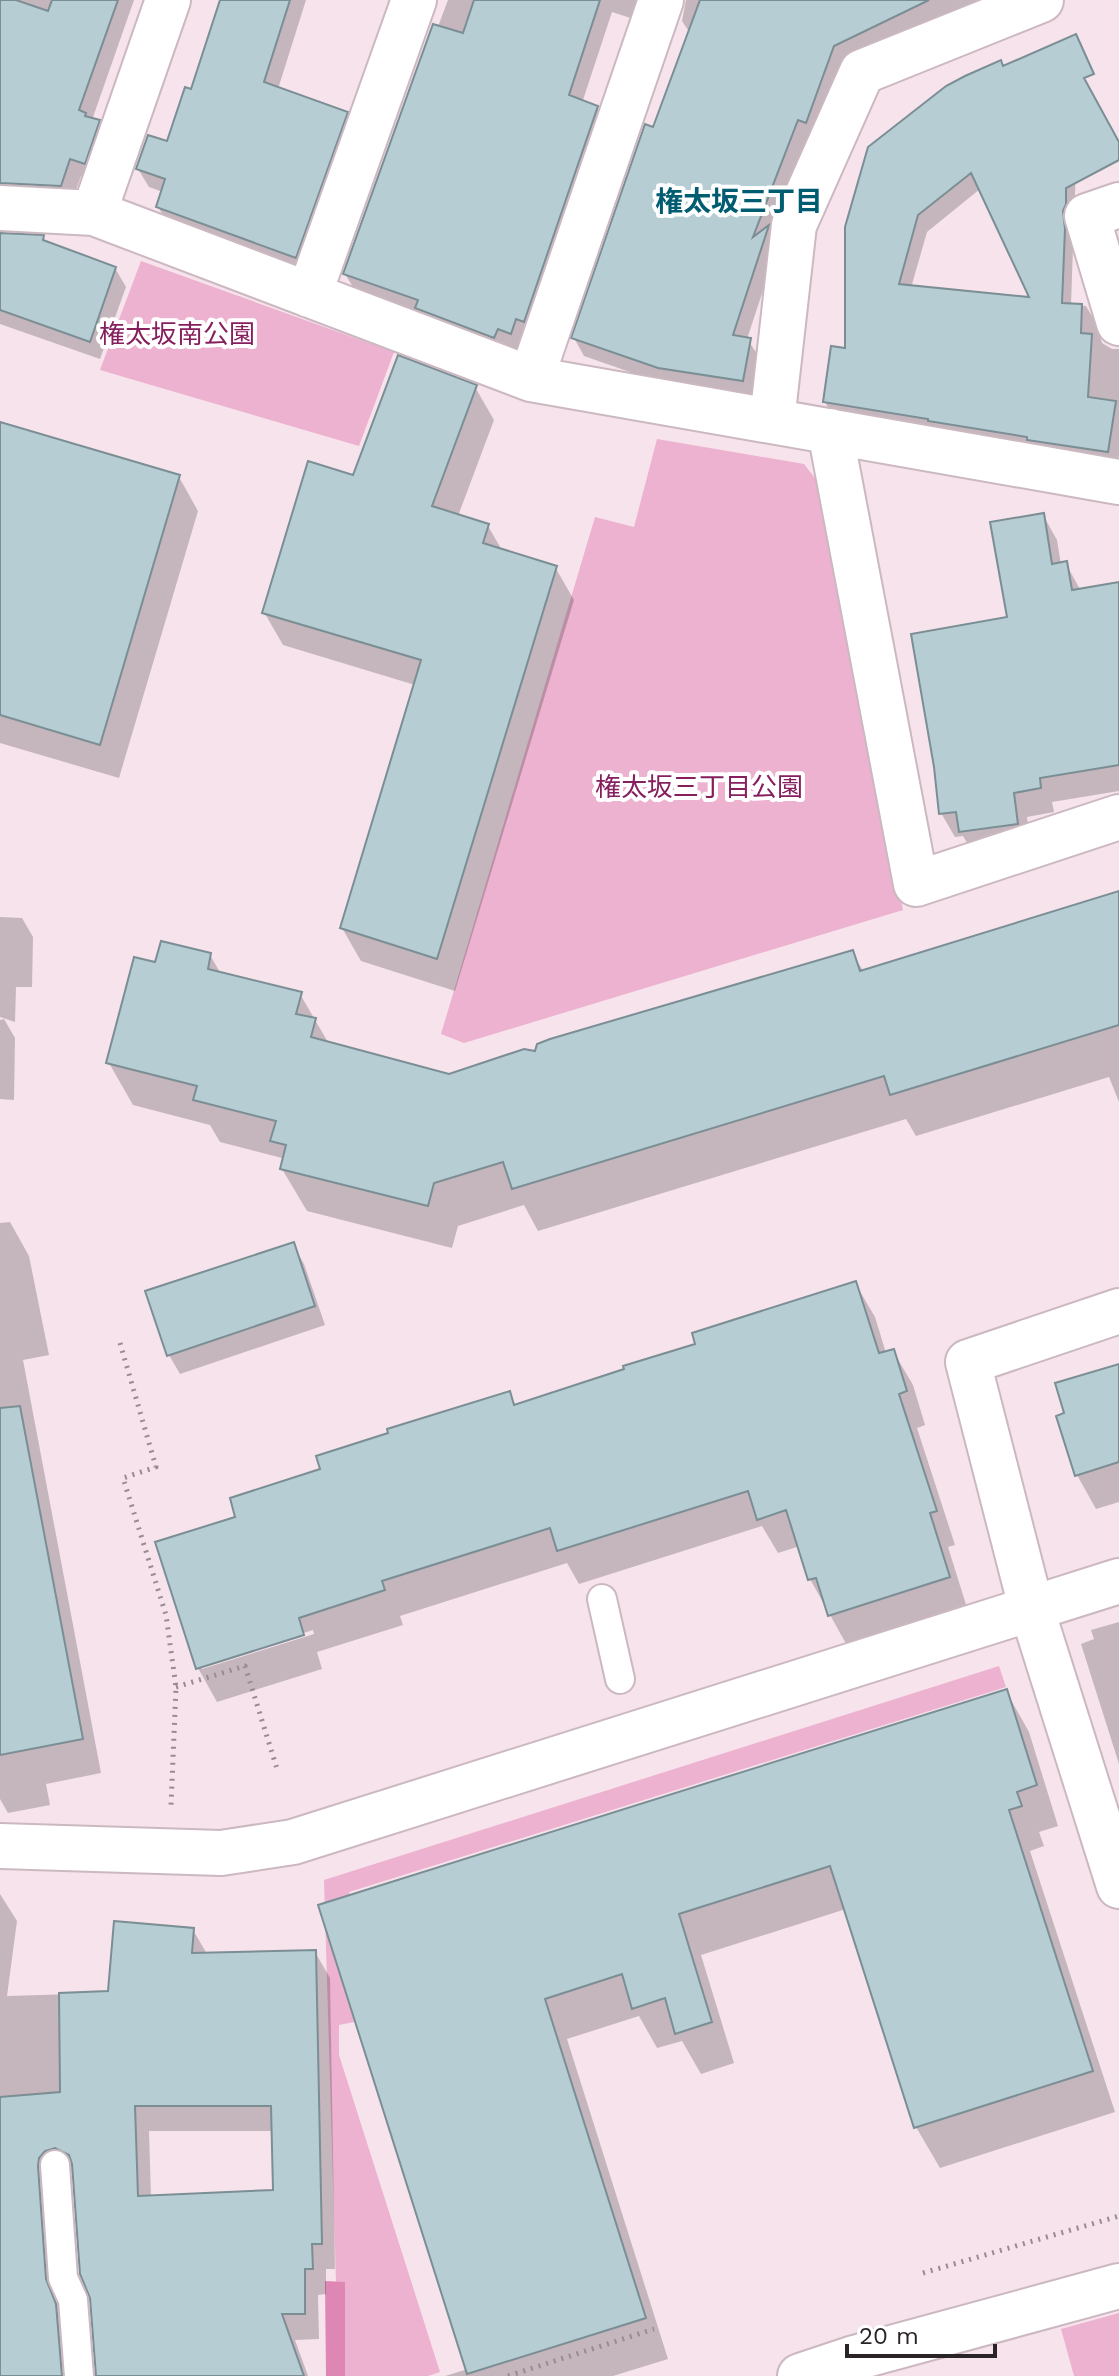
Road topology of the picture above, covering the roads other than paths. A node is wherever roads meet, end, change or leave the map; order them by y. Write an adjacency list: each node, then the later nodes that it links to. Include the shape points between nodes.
1 (168, 0): 7 (street)
2 (414, 0): 8 (street)
3 (661, 0): 10 (street)
4 (1041, 0): 11 (street, via 862,72 794,225)
5 (1119, 205): 9 (street, via 1087,216)
6 (0, 208): 7 (street)
7 (94, 213): 8 (street)
8 (309, 295): 10 (street)
9 (1119, 323)
10 (531, 379): 11 (street)
11 (772, 421): 12 (street)
12 (830, 431): 13 (street); 14 (street, via 916,884)
13 (1119, 482)
14 (1119, 817)
15 (1119, 1311): 18 (street, via 968,1362)
16 (1119, 1581): 18 (street)
17 (602, 1599): 19 (lane)
18 (1031, 1607): 20 (street); 21 (street, via 293,1842 221,1853)
19 (620, 1679)
20 (1110, 1825): 22 (street)
21 (0, 1846)
22 (1119, 1886)
23 (55, 2165): 25 (lane, via 63,2278 73,2300)
24 (1119, 2286): 26 (street)
25 (79, 2376)
26 (800, 2376)

